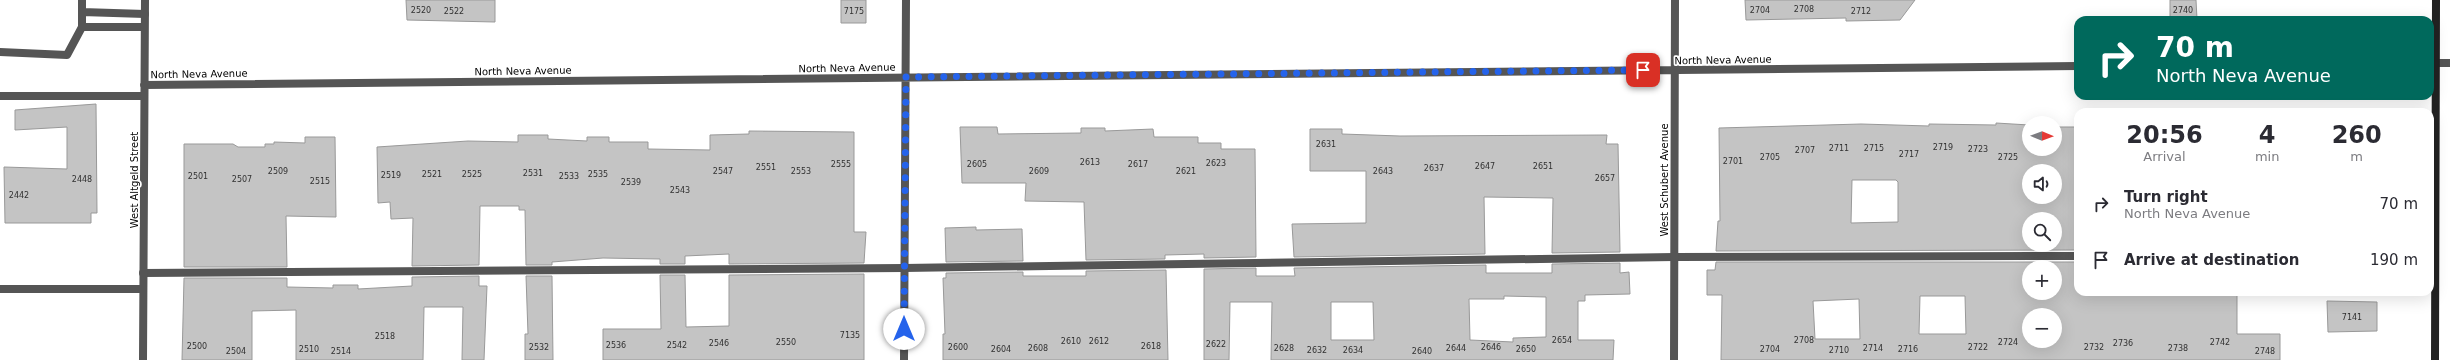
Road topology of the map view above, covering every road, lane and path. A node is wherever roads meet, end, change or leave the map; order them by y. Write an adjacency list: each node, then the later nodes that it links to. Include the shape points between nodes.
1 (82, 0): 6 (street)
2 (145, 0): 7 (street, West Altgeld Street)
3 (906, 0): 16 (street)
4 (1675, 0): 15 (street, West Schubert Avenue)
5 (2436, 0): 10 (main road)
6 (82, 12): 7 (street); 8 (street)
7 (145, 14): 9 (street, West Altgeld Street)
8 (82, 27): 9 (street); 11 (street, via 67,55)
9 (144, 27): 17 (street, West Altgeld Street)
10 (2434, 42)
11 (0, 52)
12 (2434, 63): 13 (street)
13 (2450, 63)
14 (2074, 66): 15 (street, North Neva Avenue)
15 (1675, 70): 16 (street, North Neva Avenue); 21 (street, West Schubert Avenue)
16 (906, 77): 17 (street, North Neva Avenue); 22 (street)
17 (144, 85): 19 (street, West Altgeld Street)
18 (0, 96): 19 (street)
19 (144, 96): 23 (street, West Altgeld Street)
20 (2074, 256): 21 (street)
21 (1674, 257): 22 (street); 29 (street, West Schubert Avenue)
22 (904, 268): 23 (street); 28 (street)
23 (144, 273): 25 (street, West Altgeld Street)
24 (0, 289): 25 (street)
25 (143, 289): 27 (street, West Altgeld Street)
26 (2434, 296): 30 (main road)
27 (143, 360)
28 (904, 360)
29 (1674, 360)
30 (2435, 360)

